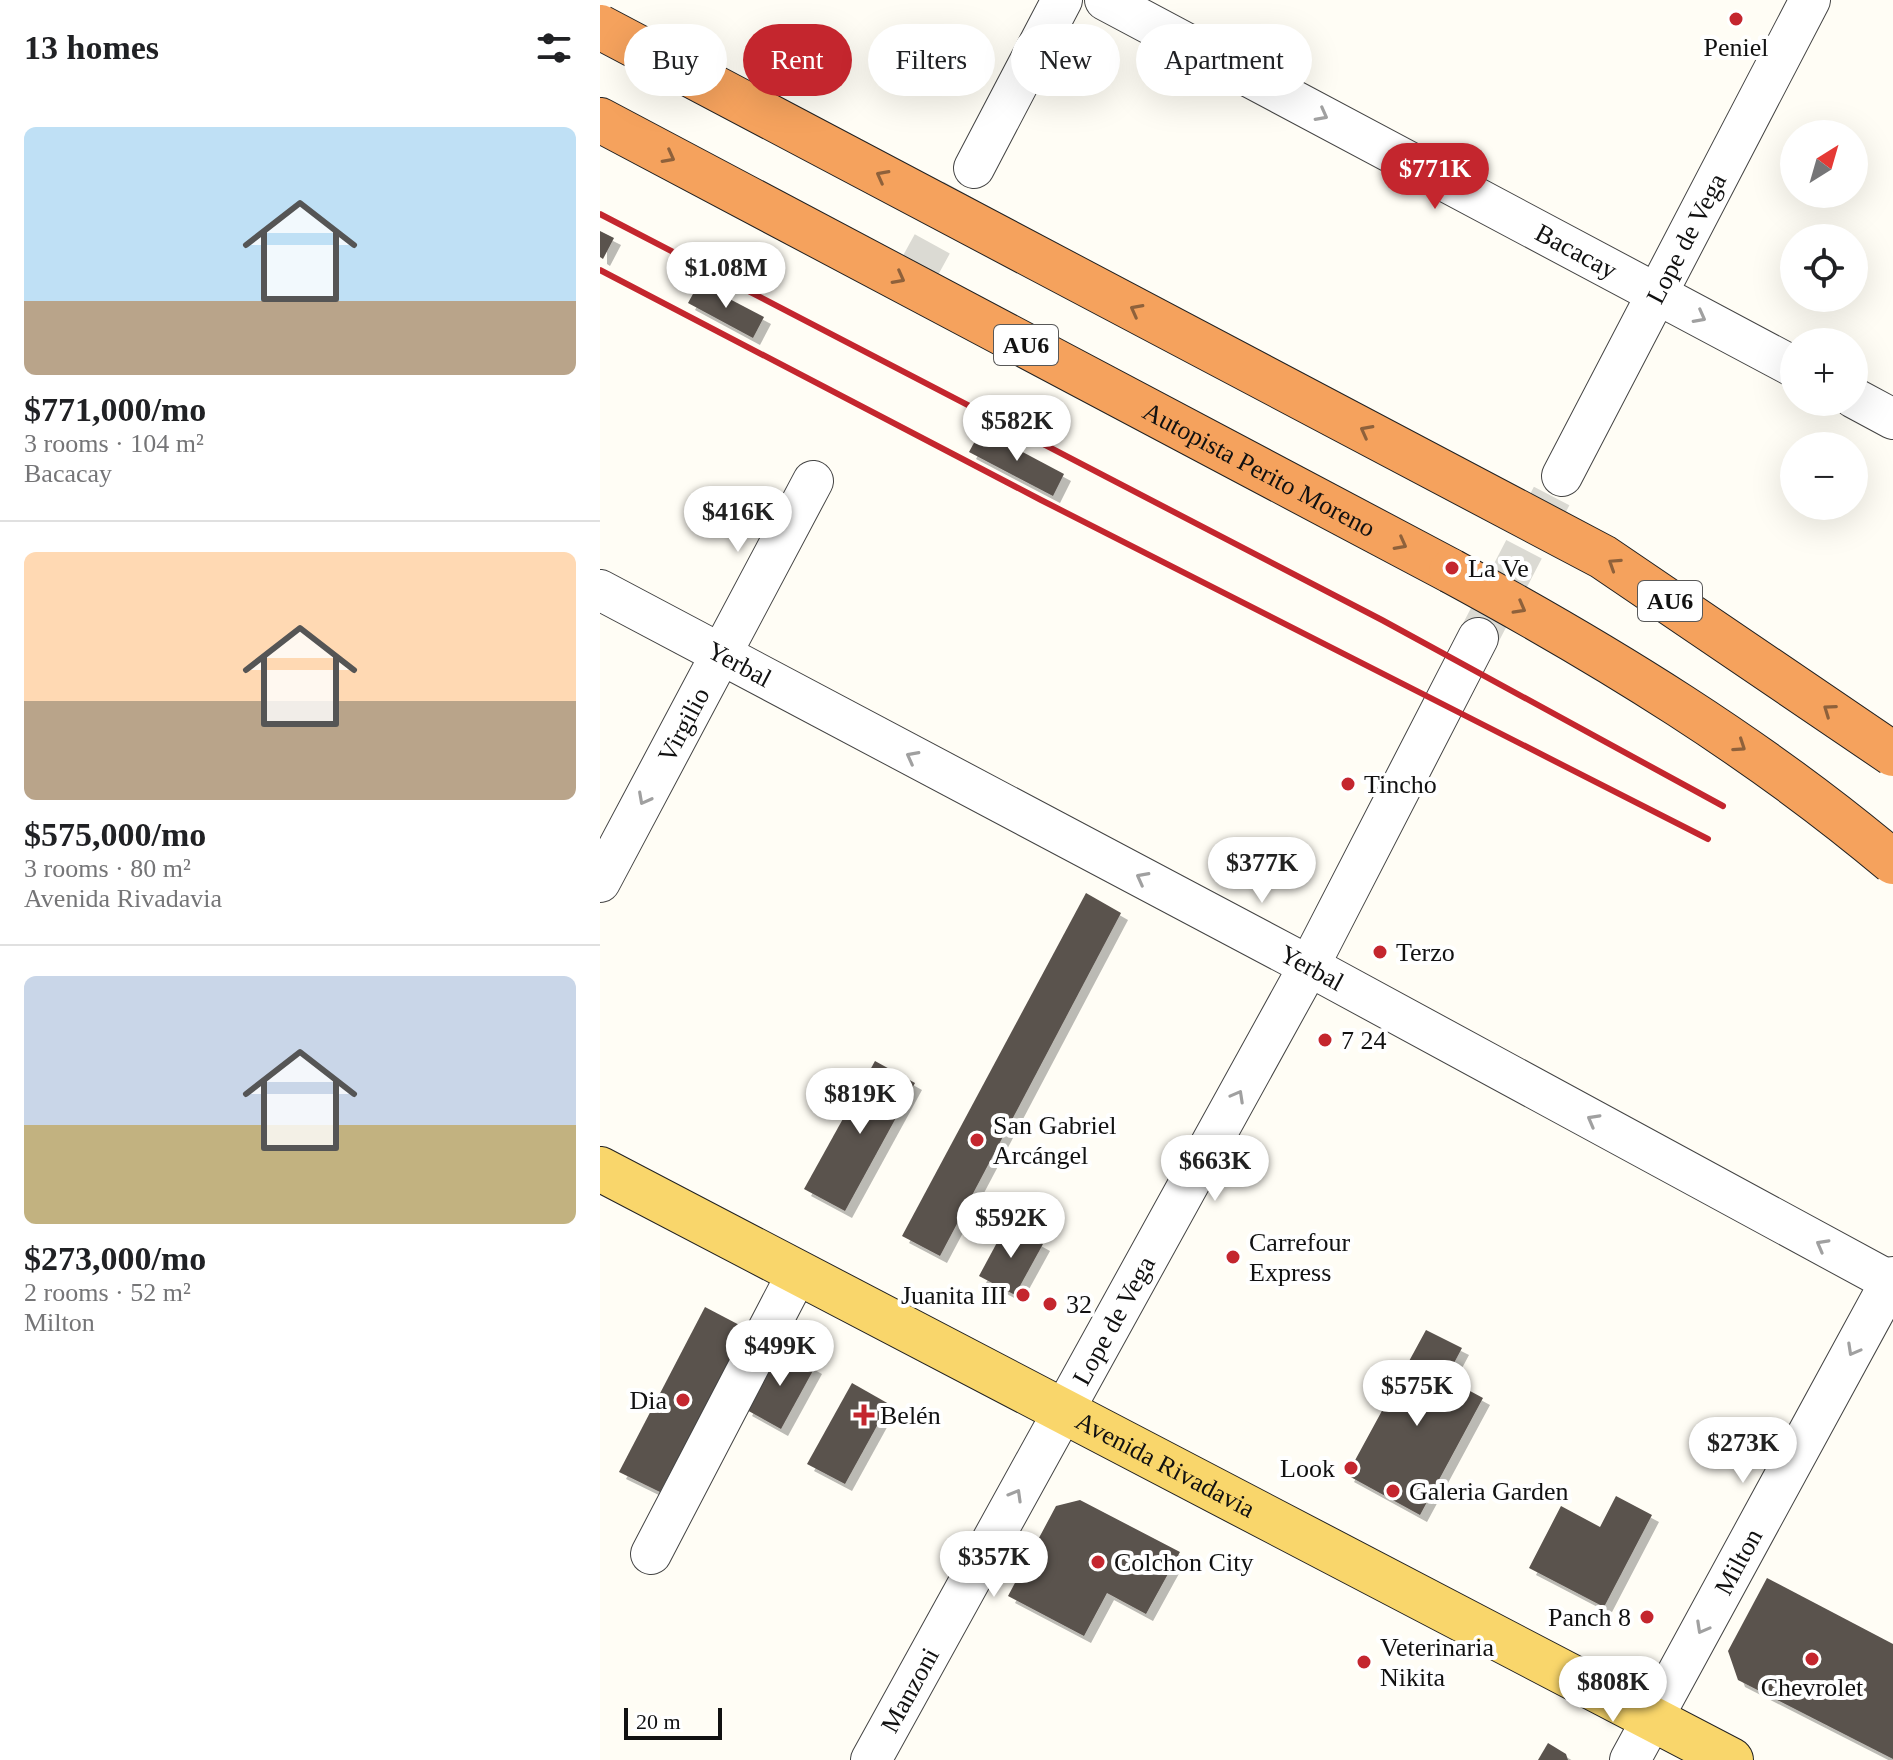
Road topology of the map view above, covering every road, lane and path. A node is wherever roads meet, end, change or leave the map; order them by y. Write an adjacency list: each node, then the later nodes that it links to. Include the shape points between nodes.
1 (1062, 0): 6 (street)
2 (1105, 0): 7 (street, Bacacay, one-way to 7)
3 (1810, 0): 7 (street, Lope de Vega)
4 (600, 27): 16 (highway, AU6, one-way to 4, bridge, via 1603,557)
5 (600, 120): 17 (highway, Autopista Perito Moreno / AU6, one-way to 17, bridge, via 1565,632 1788,779)
6 (974, 168)
7 (1656, 294): 8 (street, Bacacay, one-way to 8); 11 (street, Lope de Vega)
8 (1780, 360)
9 (1868, 406): 10 (street)
10 (1893, 419)
11 (1562, 476)
12 (813, 481): 15 (street, Virgilio)
13 (600, 590): 15 (street, Yerbal)
14 (1478, 638): 19 (street, Lope de Vega)
15 (720, 656): 18 (street, Virgilio, one-way to 18); 19 (street, Yerbal, one-way to 15)
16 (1893, 754)
17 (1893, 862)
18 (600, 882)
19 (1309, 966): 22 (street, Yerbal, one-way to 19); 23 (street, Lope de Vega, one-way to 19)
20 (600, 1169): 21 (main road, Avenida Rivadavia)
21 (798, 1272): 23 (main road, Avenida Rivadavia); 24 (street)
22 (1892, 1281): 25 (street, Milton, one-way to 25)
23 (1066, 1410): 25 (main road, Avenida Rivadavia); 26 (street, Manzoni, one-way to 23)
24 (651, 1554)
25 (1652, 1719): 27 (street, Milton); 28 (main road, Avenida Rivadavia)
26 (871, 1760)
27 (1630, 1760)
28 (1731, 1760)

